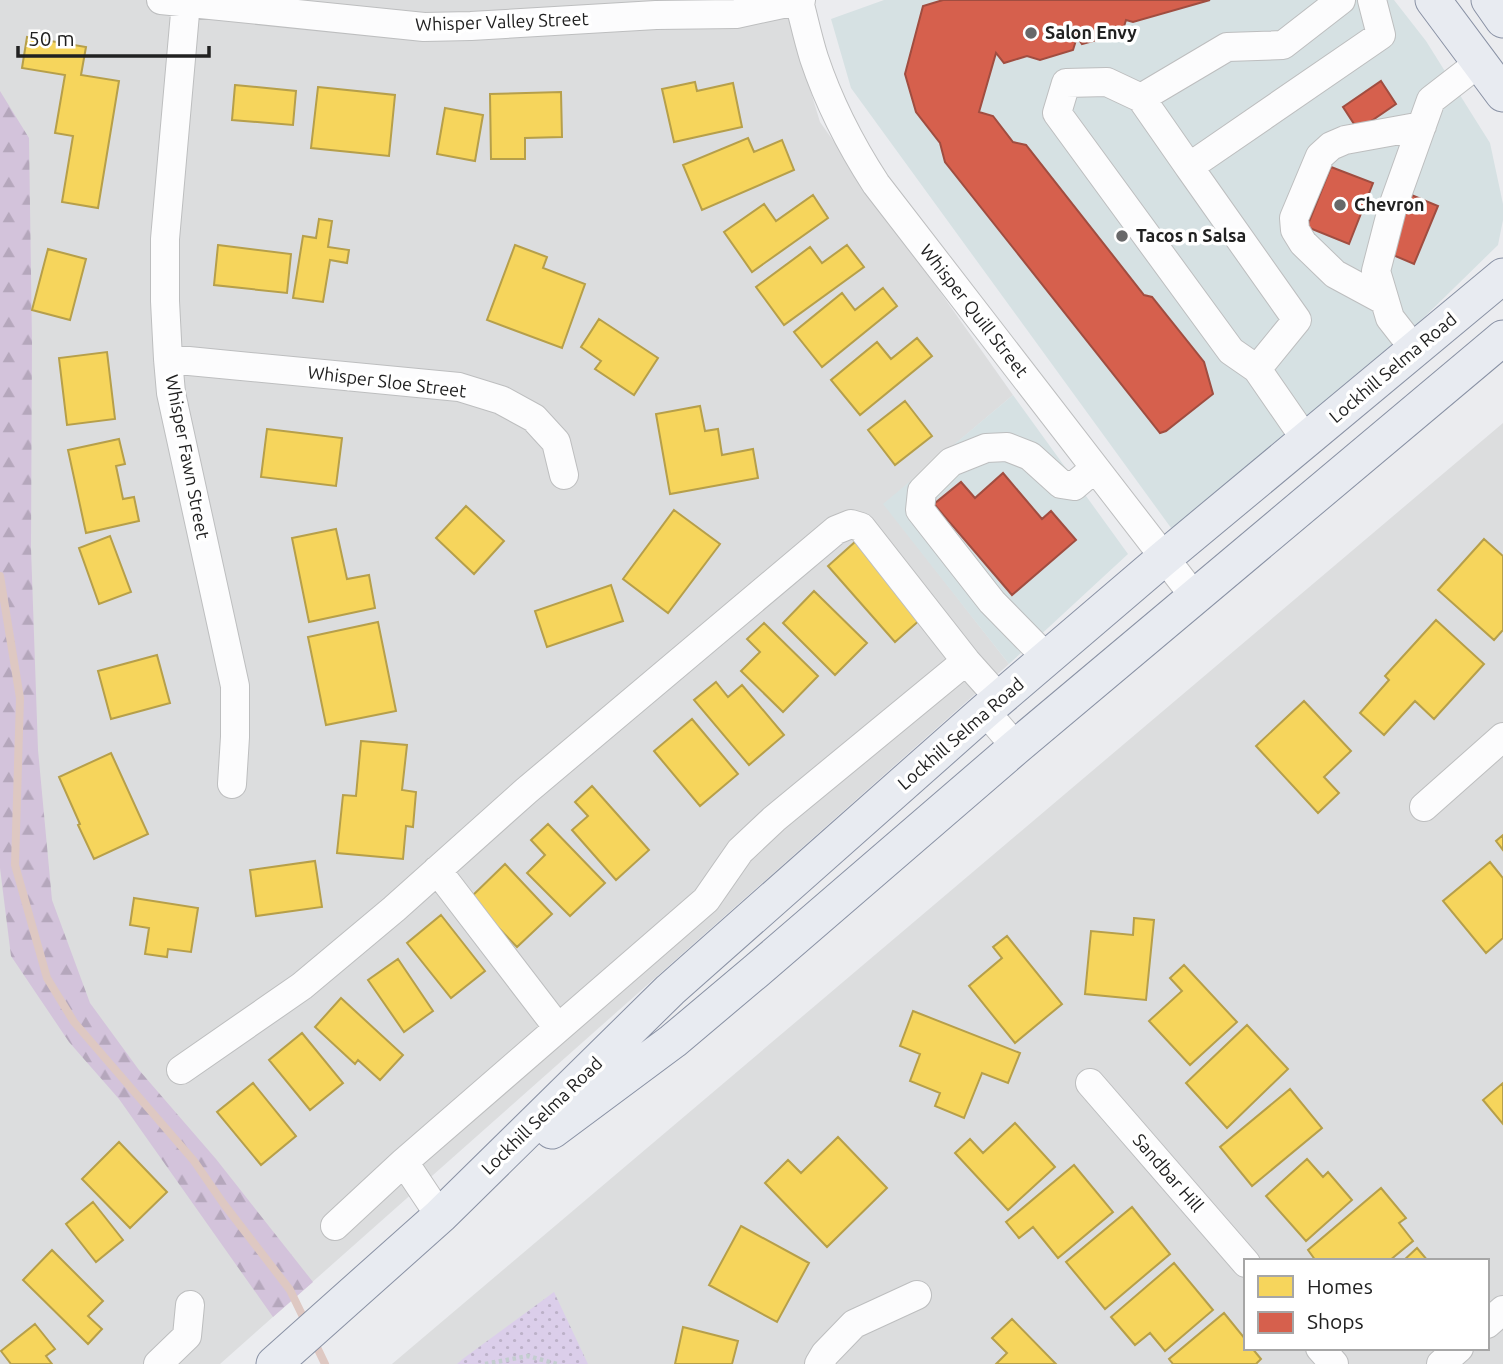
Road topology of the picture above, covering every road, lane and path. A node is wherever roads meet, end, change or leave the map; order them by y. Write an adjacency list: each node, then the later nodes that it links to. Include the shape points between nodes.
1 (800, 0): 6 (street, Whisper Valley Street, via 736,14 436,27); 20 (street, Whisper Quill Street, via 814,57 833,106 876,184)
2 (1341, 0): 10 (street, via 1283,45 1227,47)
3 (1372, 0): 12 (street, via 1381,35)
4 (1433, 0): 8 (main road)
5 (1489, 0): 7 (main road)
6 (173, 1): 17 (street, Whisper Fawn Street, via 165,239)
7 (1503, 20)
8 (1480, 62): 9 (main road); 11 (street, via 1431,100)
9 (1503, 94)
10 (1141, 98): 12 (street); 18 (street, via 1108,82 1066,83 1056,113 1231,351)
11 (1422, 126): 14 (street, via 1376,271); 14 (street, via 1331,146 1320,156 1294,218 1303,243 1335,274)
12 (1189, 167): 18 (street, via 1297,320)
13 (1503, 276): 16 (main road, Lockhill Selma Road)
14 (1385, 301): 16 (street, via 1390,318)
15 (1503, 338): 22 (main road, Lockhill Selma Road)
16 (1415, 350): 19 (main road, Lockhill Selma Road)
17 (168, 359): 21 (street, Whisper Sloe Street, via 459,387 501,400 534,418 556,442); 30 (street, Whisper Fawn Street, via 171,393 235,686)
18 (1257, 369): 19 (street)
19 (1306, 440): 22 (main road); 23 (main road, Lockhill Selma Road)
20 (1095, 468): 23 (street, Whisper Quill Street); 25 (street, via 1074,486 1061,484 1030,456 1007,447 986,447 951,462 922,491 920,510 992,602)
21 (564, 475)
22 (1333, 480): 24 (main road, Lockhill Selma Road)
23 (1164, 558): 24 (street, Whisper Quill Street); 25 (main road, Lockhill Selma Road)
24 (1194, 597): 29 (main road, Lockhill Selma Road)
25 (1047, 658): 27 (main road, Lockhill Selma Road)
26 (966, 661): 27 (street); 32 (street, via 861,527 851,524 836,530); 33 (street, via 774,819 740,851 706,900)
27 (993, 705): 29 (street); 37 (main road, Lockhill Selma Road, via 670,990)
28 (1503, 737): 31 (street)
29 (1016, 747): 37 (main road, Lockhill Selma Road, via 673,1041)
30 (232, 784)
31 (1423, 807)
32 (438, 870): 33 (street); 34 (street, via 302,986)
33 (558, 1028): 36 (street)
34 (181, 1070)
35 (1090, 1083): 39 (street, Sandbar Hill)
36 (404, 1162): 37 (street); 38 (street)
37 (440, 1216): 47 (main road, Lockhill Selma Road)
38 (335, 1226)
39 (1244, 1261)
40 (917, 1295): 50 (street, via 854,1324)
41 (190, 1305): 46 (street, via 187,1336)
42 (1503, 1310): 43 (street)
43 (1489, 1322)
44 (1322, 1350): 51 (street)
45 (1457, 1350): 52 (street)
46 (158, 1364)
47 (274, 1364)
48 (485, 1364): 49 (path, via 528,1356)
49 (557, 1364)
50 (819, 1364)
51 (1334, 1364)
52 (1441, 1364)

